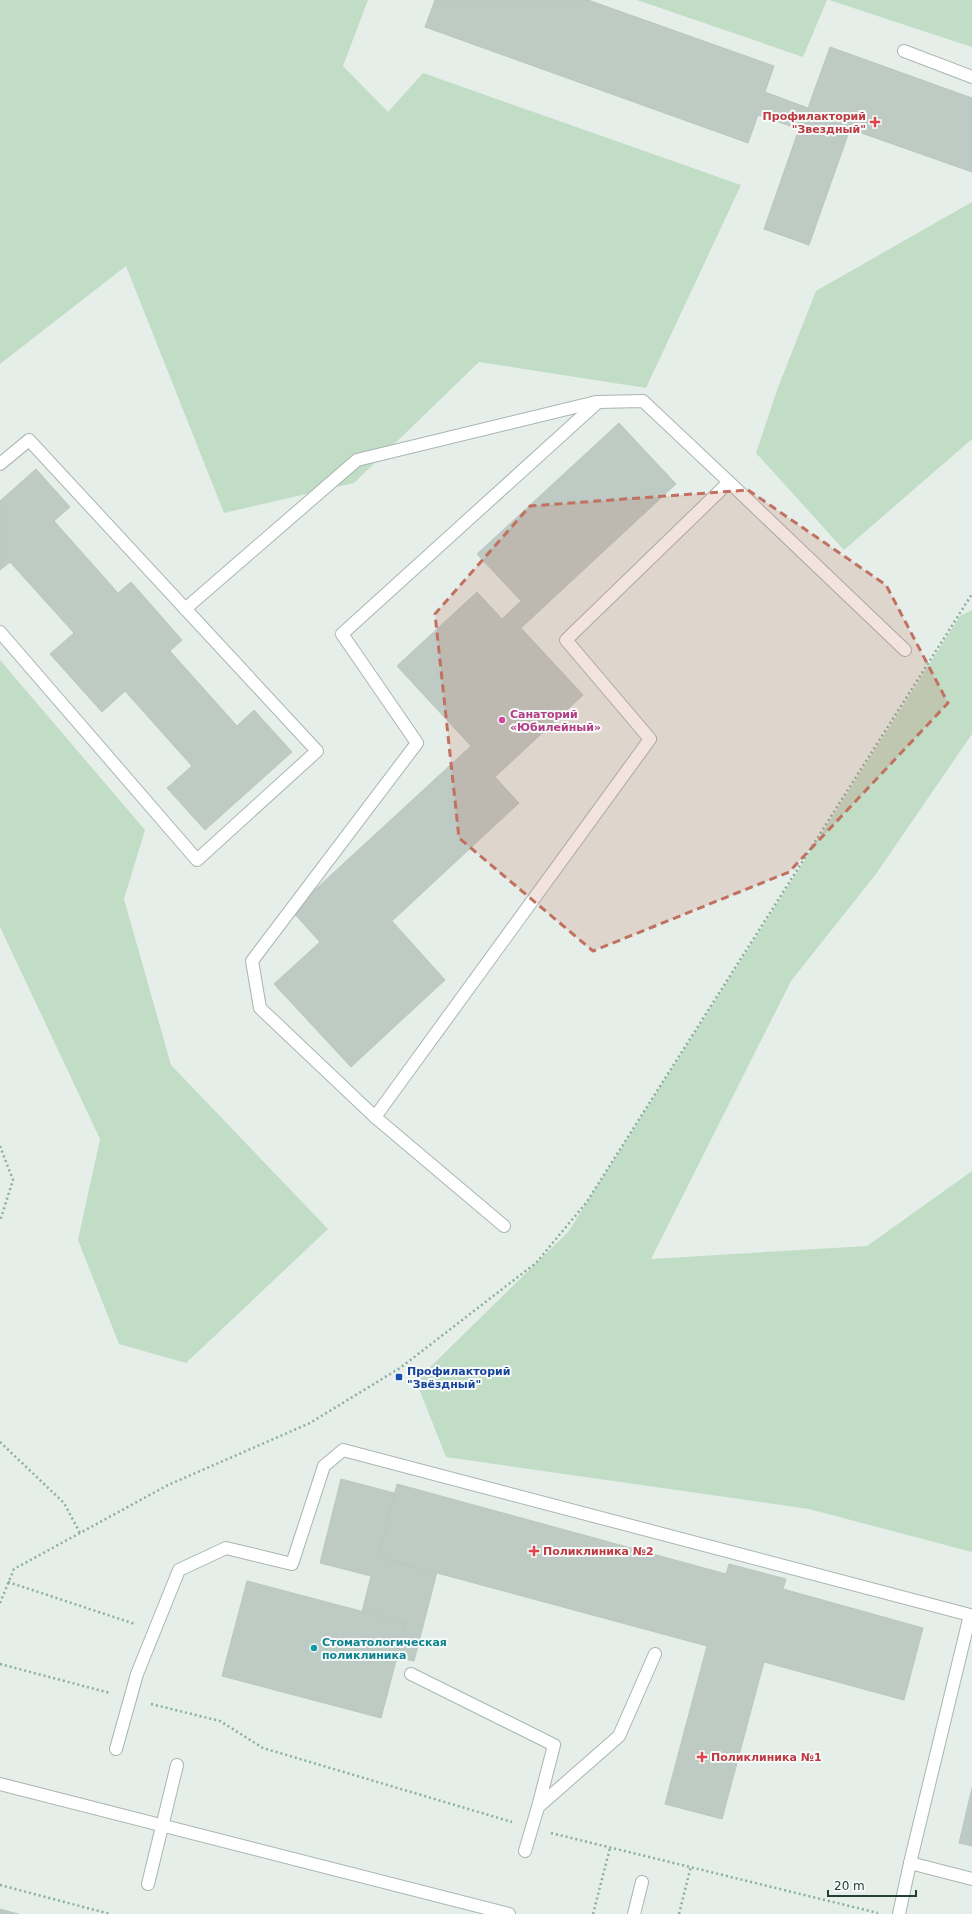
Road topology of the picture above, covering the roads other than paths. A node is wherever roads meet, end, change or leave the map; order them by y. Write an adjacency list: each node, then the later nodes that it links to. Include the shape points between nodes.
1 (904, 51): 2 (street)
2 (972, 77)
3 (598, 402): 5 (street, via 643,401); 6 (street, via 357,460); 9 (street, via 342,634 417,743 252,961 260,1008)
4 (0, 464): 6 (street, via 29,440)
5 (729, 482): 8 (street); 9 (street, via 566,640 650,739)
6 (185, 608): 7 (street, via 317,751 197,860)
7 (0, 632)
8 (905, 650)
9 (375, 1117): 10 (street)
10 (504, 1226)
11 (655, 1654): 16 (street, via 619,1736)
12 (411, 1674): 16 (street, via 554,1745)
13 (116, 1749): 19 (street, via 137,1674 179,1570 226,1548 292,1564 324,1466 343,1450 970,1615)
14 (177, 1764): 17 (street)
15 (0, 1784): 17 (street)
16 (538, 1807): 18 (street)
17 (162, 1826): 22 (street); 23 (street)
18 (525, 1851)
19 (910, 1864): 20 (street); 25 (street)
20 (972, 1879)
21 (642, 1882): 24 (street)
22 (148, 1884)
23 (509, 1914)
24 (634, 1914)
25 (899, 1914)

